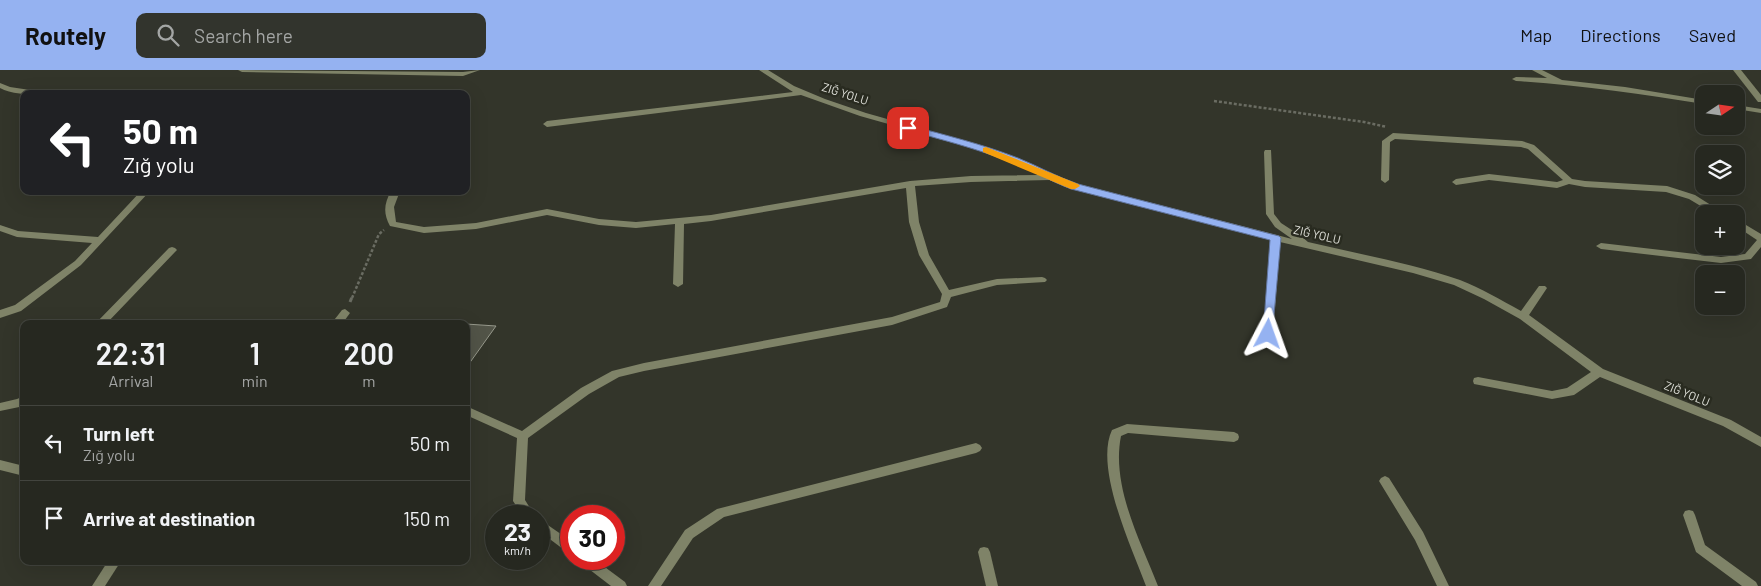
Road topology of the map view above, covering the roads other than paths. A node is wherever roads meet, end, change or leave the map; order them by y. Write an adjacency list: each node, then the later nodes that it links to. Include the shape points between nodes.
1 (242, 70): 2 (street, via 463,74)
2 (476, 70)
3 (763, 70): 10 (street)
4 (1536, 70): 7 (street)
5 (1737, 70): 11 (street)
6 (1516, 79): 7 (street)
7 (1556, 81): 12 (street)
8 (0, 85): 9 (street, via 6,90)
9 (20, 92)
10 (800, 92): 15 (street); 17 (street, via 908,128 966,143)
11 (1761, 100)
12 (1695, 101)
13 (1745, 108): 14 (street)
14 (1761, 111)
15 (547, 124)
16 (1268, 152): 31 (street, via 1270,214 1278,225)
17 (1051, 178): 21 (street, via 971,178); 28 (street)
18 (1385, 180): 19 (street, via 1386,141 1393,136 1522,144 1531,147)
19 (1569, 180): 20 (street, via 1557,185 1489,177); 24 (street, via 1667,190 1692,197)
20 (1456, 182)
21 (910, 184): 25 (street); 37 (street, via 914,222 924,255)
22 (142, 195): 30 (street)
23 (393, 195): 25 (street, via 388,216 393,224 424,230 476,226 548,212 636,225)
24 (1706, 205)
25 (680, 221): 35 (street)
26 (0, 228): 30 (street, via 17,234)
27 (1745, 228): 29 (street)
28 (1276, 238): 31 (street); 43 (street)
29 (1761, 239): 32 (street, via 1748,257 1720,260)
30 (100, 240): 39 (street, via 78,262 18,308)
31 (1304, 244): 40 (street, via 1457,283)
32 (1601, 246)
33 (172, 250): 41 (street)
34 (1042, 280): 37 (street, via 996,282)
35 (678, 284)
36 (1542, 288): 40 (street)
37 (947, 294): 49 (street, via 944,304 892,321 644,366 616,374 585,391)
38 (345, 313): 42 (street)
39 (0, 314)
40 (1523, 316): 44 (street)
41 (104, 320)
42 (339, 320)
43 (1268, 334)
44 (1599, 372): 45 (street, via 1570,392 1552,395); 51 (street, via 1726,423)
45 (1478, 381)
46 (20, 403): 47 (street)
47 (0, 407)
48 (470, 412): 49 (street)
49 (523, 436): 56 (street, via 519,500)
50 (1234, 437): 65 (street, via 1127,428 1116,433 1112,444 1114,481)
51 (1761, 442)
52 (976, 448): 63 (street, via 721,514 689,534)
53 (0, 465): 54 (street)
54 (20, 470)
55 (1385, 481): 66 (street, via 1419,536)
56 (522, 505)
57 (1689, 515): 67 (street, via 1700,548)
58 (984, 552): 64 (street)
59 (112, 565): 61 (street)
60 (600, 570): 62 (street)
61 (98, 586)
62 (621, 586)
63 (654, 586)
64 (992, 586)
65 (1152, 586)
66 (1443, 586)
67 (1752, 586)

